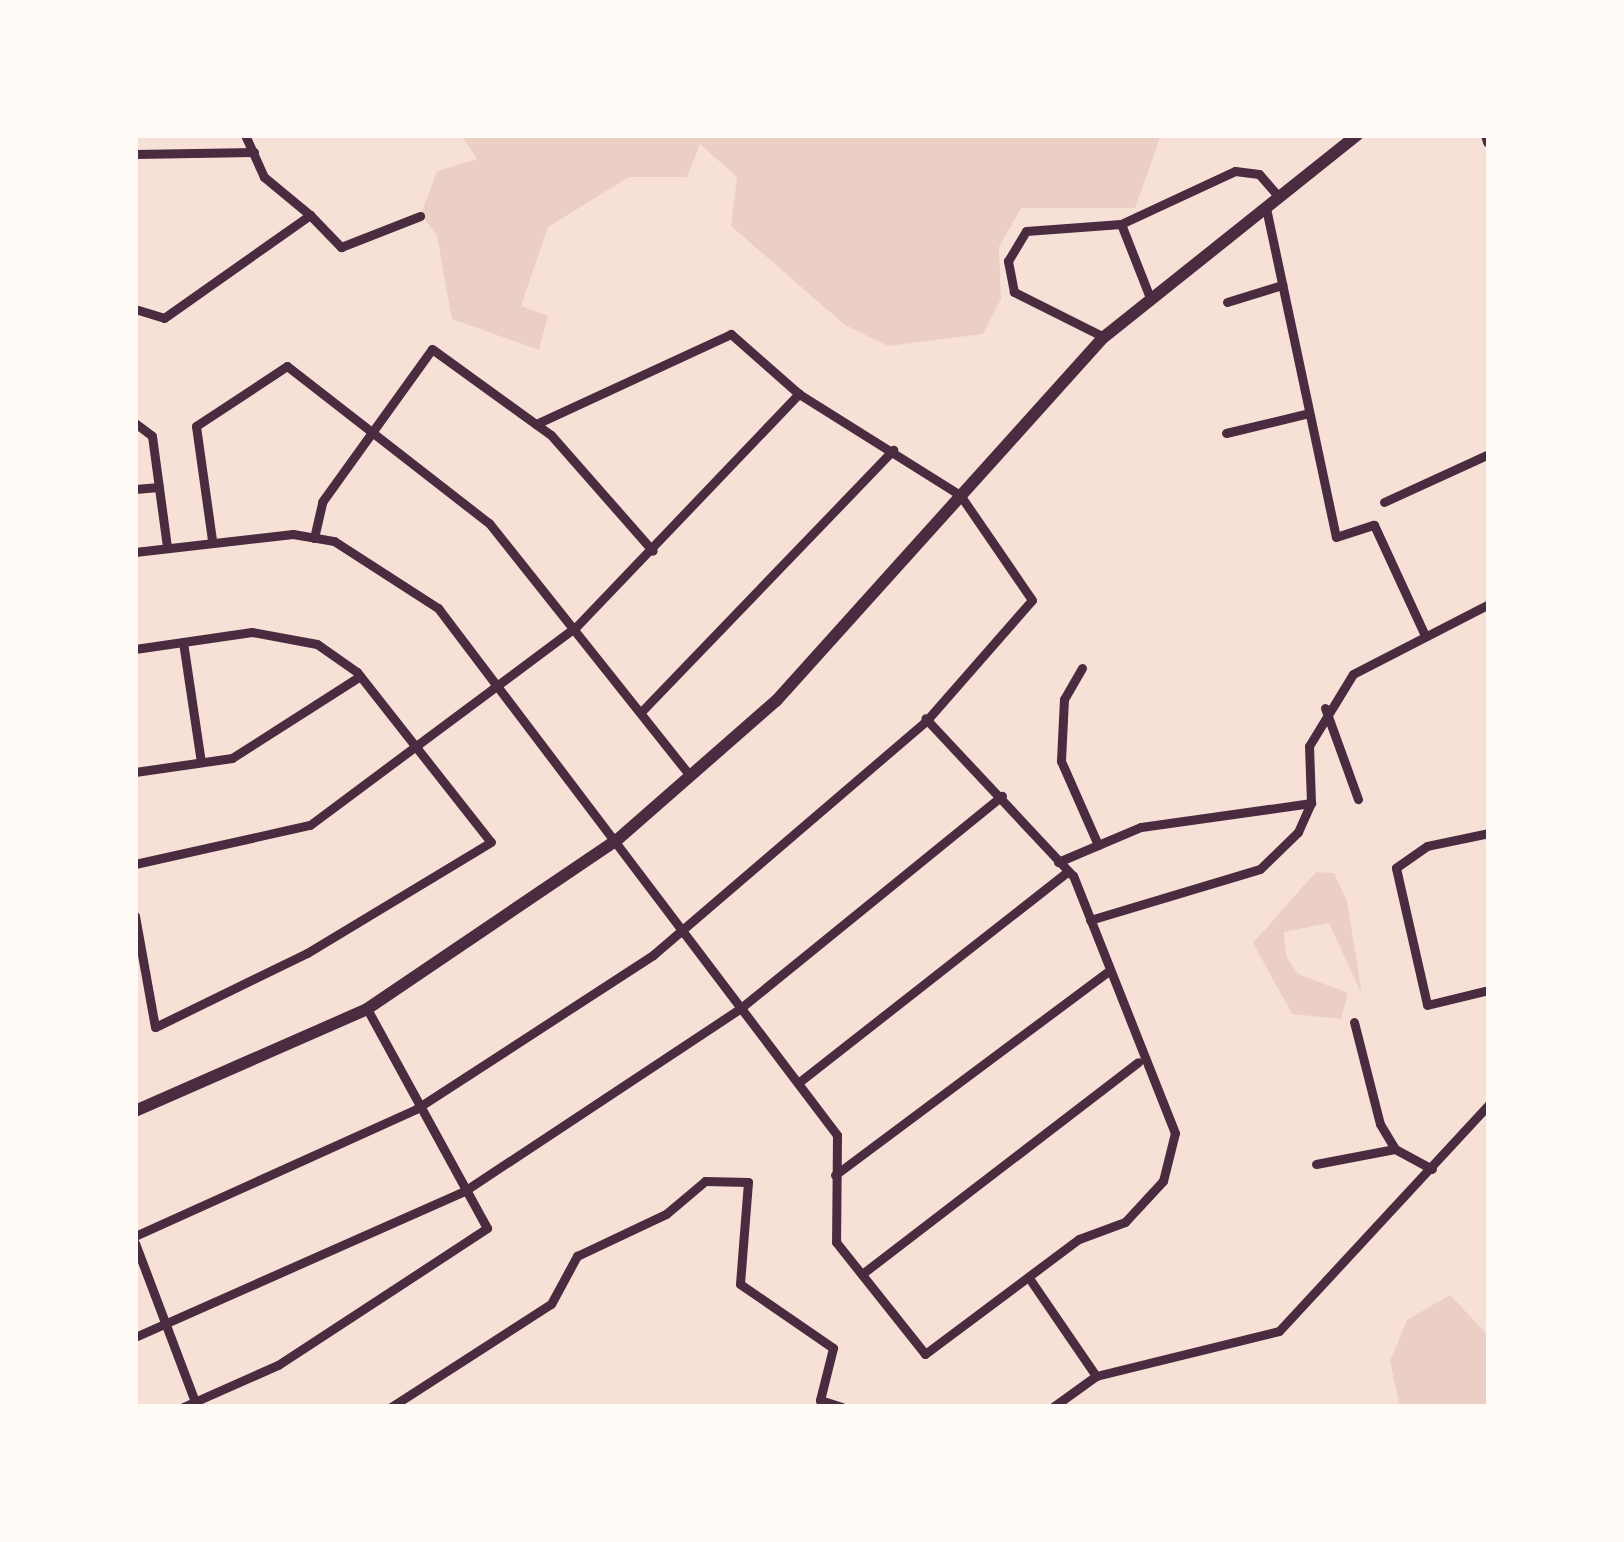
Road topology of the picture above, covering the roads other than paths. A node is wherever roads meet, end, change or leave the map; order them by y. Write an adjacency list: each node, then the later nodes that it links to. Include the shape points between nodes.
1 (245, 135): 3 (street)
2 (1356, 135): 5 (street)
3 (254, 152): 4 (street); 7 (street, via 264,177)
4 (135, 154)
5 (1279, 197): 6 (street); 9 (street, via 1259,174 1232,172)
6 (1266, 208): 10 (street); 11 (street)
7 (310, 215): 8 (street, via 341,248); 13 (street, via 164,318)
8 (420, 216)
9 (1121, 224): 11 (street); 14 (street, via 1033,228 1008,261 1014,292)
10 (1282, 285): 12 (street); 16 (street)
11 (1151, 299): 14 (street)
12 (1227, 302)
13 (135, 309)
14 (1104, 337): 25 (street)
15 (799, 394): 18 (street, via 719,331); 21 (street); 30 (street)
16 (1309, 413): 20 (street); 34 (street, via 1336,537 1374,525)
17 (135, 423): 23 (street, via 152,436)
18 (536, 424): 19 (street, via 432,350); 30 (street)
19 (371, 431): 27 (street, via 322,502); 28 (street, via 287,366 196,426); 33 (street, via 489,523)
20 (1226, 433)
21 (893, 450): 25 (street); 41 (street)
22 (1489, 454): 26 (street)
23 (159, 487): 24 (street); 29 (street)
24 (135, 489)
25 (960, 495): 42 (street, via 1033,600); 46 (street, via 776,701)
26 (1384, 502)
27 (314, 538): 28 (street); 39 (street, via 407,582)
28 (212, 540): 29 (street)
29 (167, 547): 31 (street)
30 (653, 551): 33 (street)
31 (135, 552)
32 (1489, 604): 34 (street)
33 (576, 627): 39 (street); 41 (street)
34 (1424, 633): 40 (street, via 1353,674)
35 (183, 642): 36 (street); 38 (street, via 252,632 317,644); 44 (street)
36 (135, 649)
37 (1082, 668): 52 (street, via 1064,699 1061,761)
38 (361, 676): 43 (street); 44 (street, via 290,730)
39 (495, 688): 43 (street); 51 (street)
40 (1325, 708): 48 (street); 49 (street, via 1309,746)
41 (640, 712): 46 (street)
42 (926, 719): 47 (street); 58 (street)
43 (418, 747): 54 (street, via 310,825); 56 (street, via 491,842 307,953 155,1027)
44 (201, 762): 45 (street)
45 (135, 772)
46 (690, 776): 51 (street)
47 (1002, 796): 53 (street); 61 (street)
48 (1358, 799)
49 (1311, 803): 52 (street, via 1141,827); 57 (street, via 1260,869)
50 (1489, 833): 60 (street, via 1427,846 1396,868 1426,1005)
51 (616, 840): 58 (street); 62 (street)
52 (1098, 845): 53 (street)
53 (1058, 862): 55 (street)
54 (135, 864)
55 (1068, 871): 57 (street); 65 (street)
56 (135, 916)
57 (1090, 920): 59 (street)
58 (683, 929): 61 (street); 67 (street)
59 (1109, 971): 64 (street); 72 (street)
60 (1489, 990)
61 (742, 1007): 65 (street); 73 (street)
62 (367, 1009): 67 (street); 68 (street)
63 (1354, 1022): 69 (street)
64 (1138, 1061): 75 (street); 76 (street, via 1174,1133 1163,1181 1125,1222)
65 (798, 1083): 72 (street, via 837,1135)
66 (1489, 1104): 71 (street)
67 (416, 1108): 73 (street); 74 (street)
68 (135, 1111)
69 (1395, 1148): 70 (street); 71 (street)
70 (1316, 1164)
71 (1432, 1169): 79 (street, via 1279,1331)
72 (835, 1174): 75 (street, via 836,1242)
73 (466, 1190): 77 (street); 80 (street, via 487,1228 278,1365)
74 (135, 1240): 77 (street)
75 (862, 1274): 76 (street, via 925,1354)
76 (1029, 1278): 79 (street)
77 (167, 1327): 78 (street); 80 (street)
78 (135, 1337)
79 (1096, 1376): 84 (street)
80 (196, 1405): 81 (street)
81 (183, 1407)
82 (391, 1407): 83 (street, via 551,1304 577,1256 667,1214 705,1181 748,1182 740,1284 833,1348 820,1400)
83 (842, 1407)
84 (1053, 1407)

